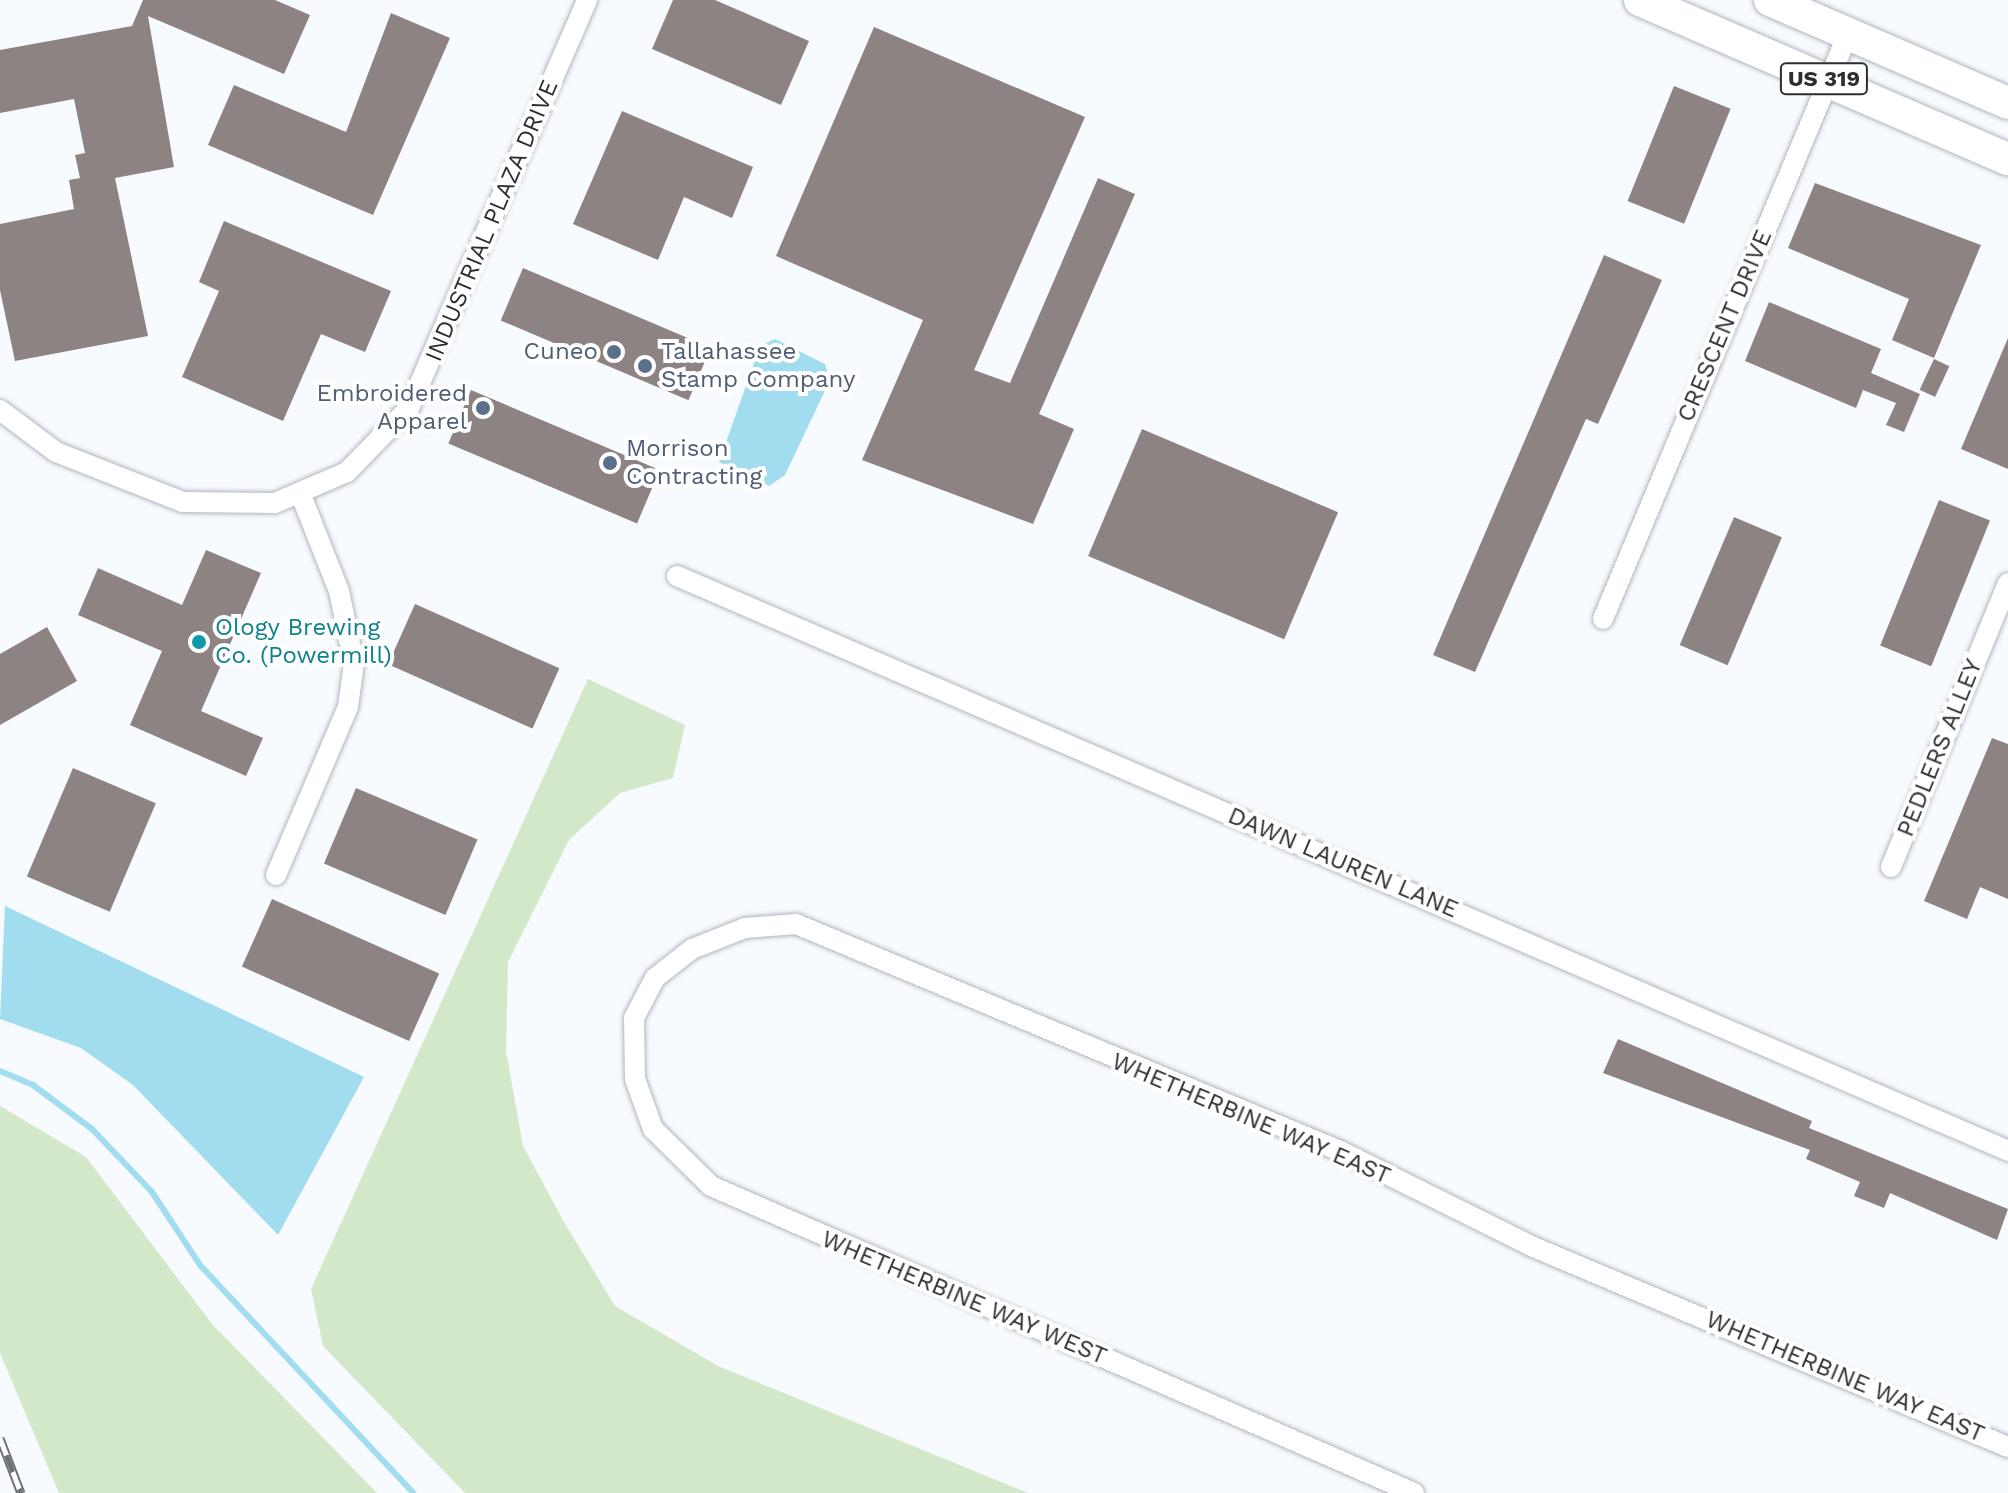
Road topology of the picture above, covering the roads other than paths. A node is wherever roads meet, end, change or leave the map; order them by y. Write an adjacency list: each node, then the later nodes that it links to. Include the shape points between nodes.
1 (587, 0): 9 (street, INDUSTRIAL PLAZA DRIVE, via 409,408 347,472)
2 (1640, 0): 5 (main road, US 319)
3 (1770, 0): 4 (main road, US 319)
4 (1848, 34): 5 (street, CRESCENT DRIVE); 6 (main road, US 319)
5 (1828, 81): 7 (main road, US 319); 12 (street, CRESCENT DRIVE)
6 (2008, 103)
7 (2008, 159)
8 (0, 410): 9 (street, INDUSTRIAL PLAZA DRIVE, via 56,452 156,495 245,507)
9 (301, 495): 14 (street, via 339,591 354,663 348,707)
10 (677, 576): 16 (street, DAWN LAUREN LANE)
11 (2008, 583): 13 (street, PEDLERS ALLEY)
12 (1603, 619)
13 (1891, 867)
14 (276, 875)
15 (639, 1003): 17 (street, WHETHERBINE WAY EAST, via 669,962 692,949 773,920 796,924 1340,1151 1531,1246); 18 (street, WHETHERBINE WAY WEST, via 631,1038 643,1106 667,1148 711,1186)
16 (2008, 1151)
17 (2008, 1447)
18 (1414, 1493)

